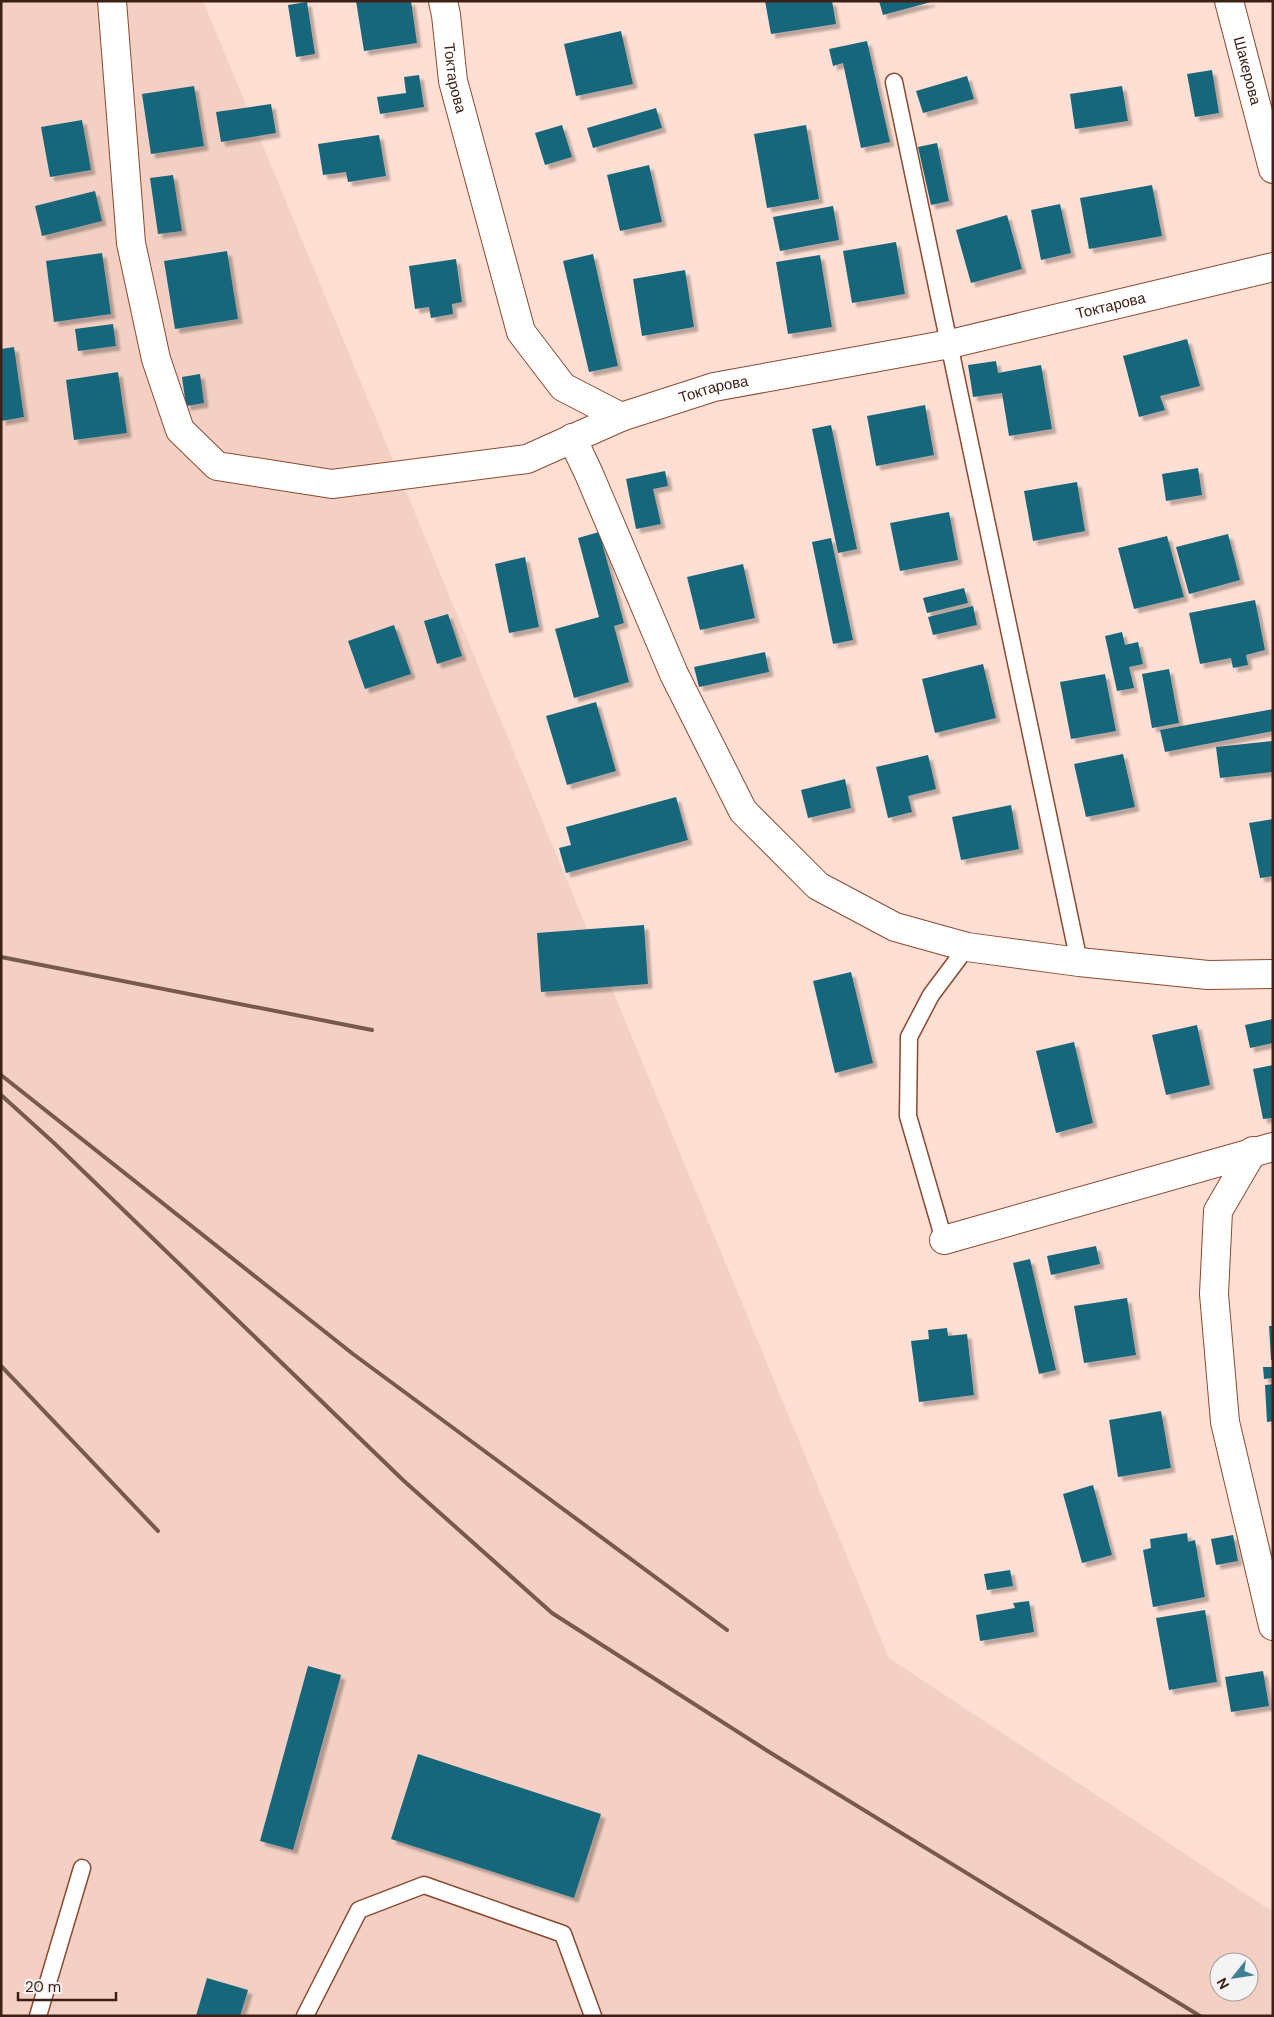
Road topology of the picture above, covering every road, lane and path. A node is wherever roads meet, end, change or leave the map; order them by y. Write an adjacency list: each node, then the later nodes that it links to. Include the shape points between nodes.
1 (112, 1): 9 (street, via 131,243 154,350 180,430 217,466 332,484 528,459)
2 (443, 1): 8 (street, Токтарова, via 453,81 521,332 563,387)
3 (1228, 1): 5 (street, Шакерова)
4 (894, 82): 7 (lane)
5 (1273, 169)
6 (1273, 267): 7 (street, Токтарова)
7 (950, 344): 8 (street, Токтарова, via 714,387); 11 (lane)
8 (620, 417): 9 (street)
9 (572, 438): 10 (street, via 674,674 743,811 818,886 895,927)
10 (967, 947): 11 (street); 14 (lane, via 931,995 909,1037 908,1116)
11 (1078, 962): 12 (street, via 1208,975)
12 (1273, 974)
13 (1263, 1149): 14 (street); 15 (street, via 1218,1210 1214,1294 1225,1422)
14 (944, 1240)
15 (1273, 1626)
16 (82, 1868): 17 (lane)
17 (38, 2016)
18 (306, 2016): 19 (lane, via 359,1910 424,1885 562,1934)
19 (593, 2016)

